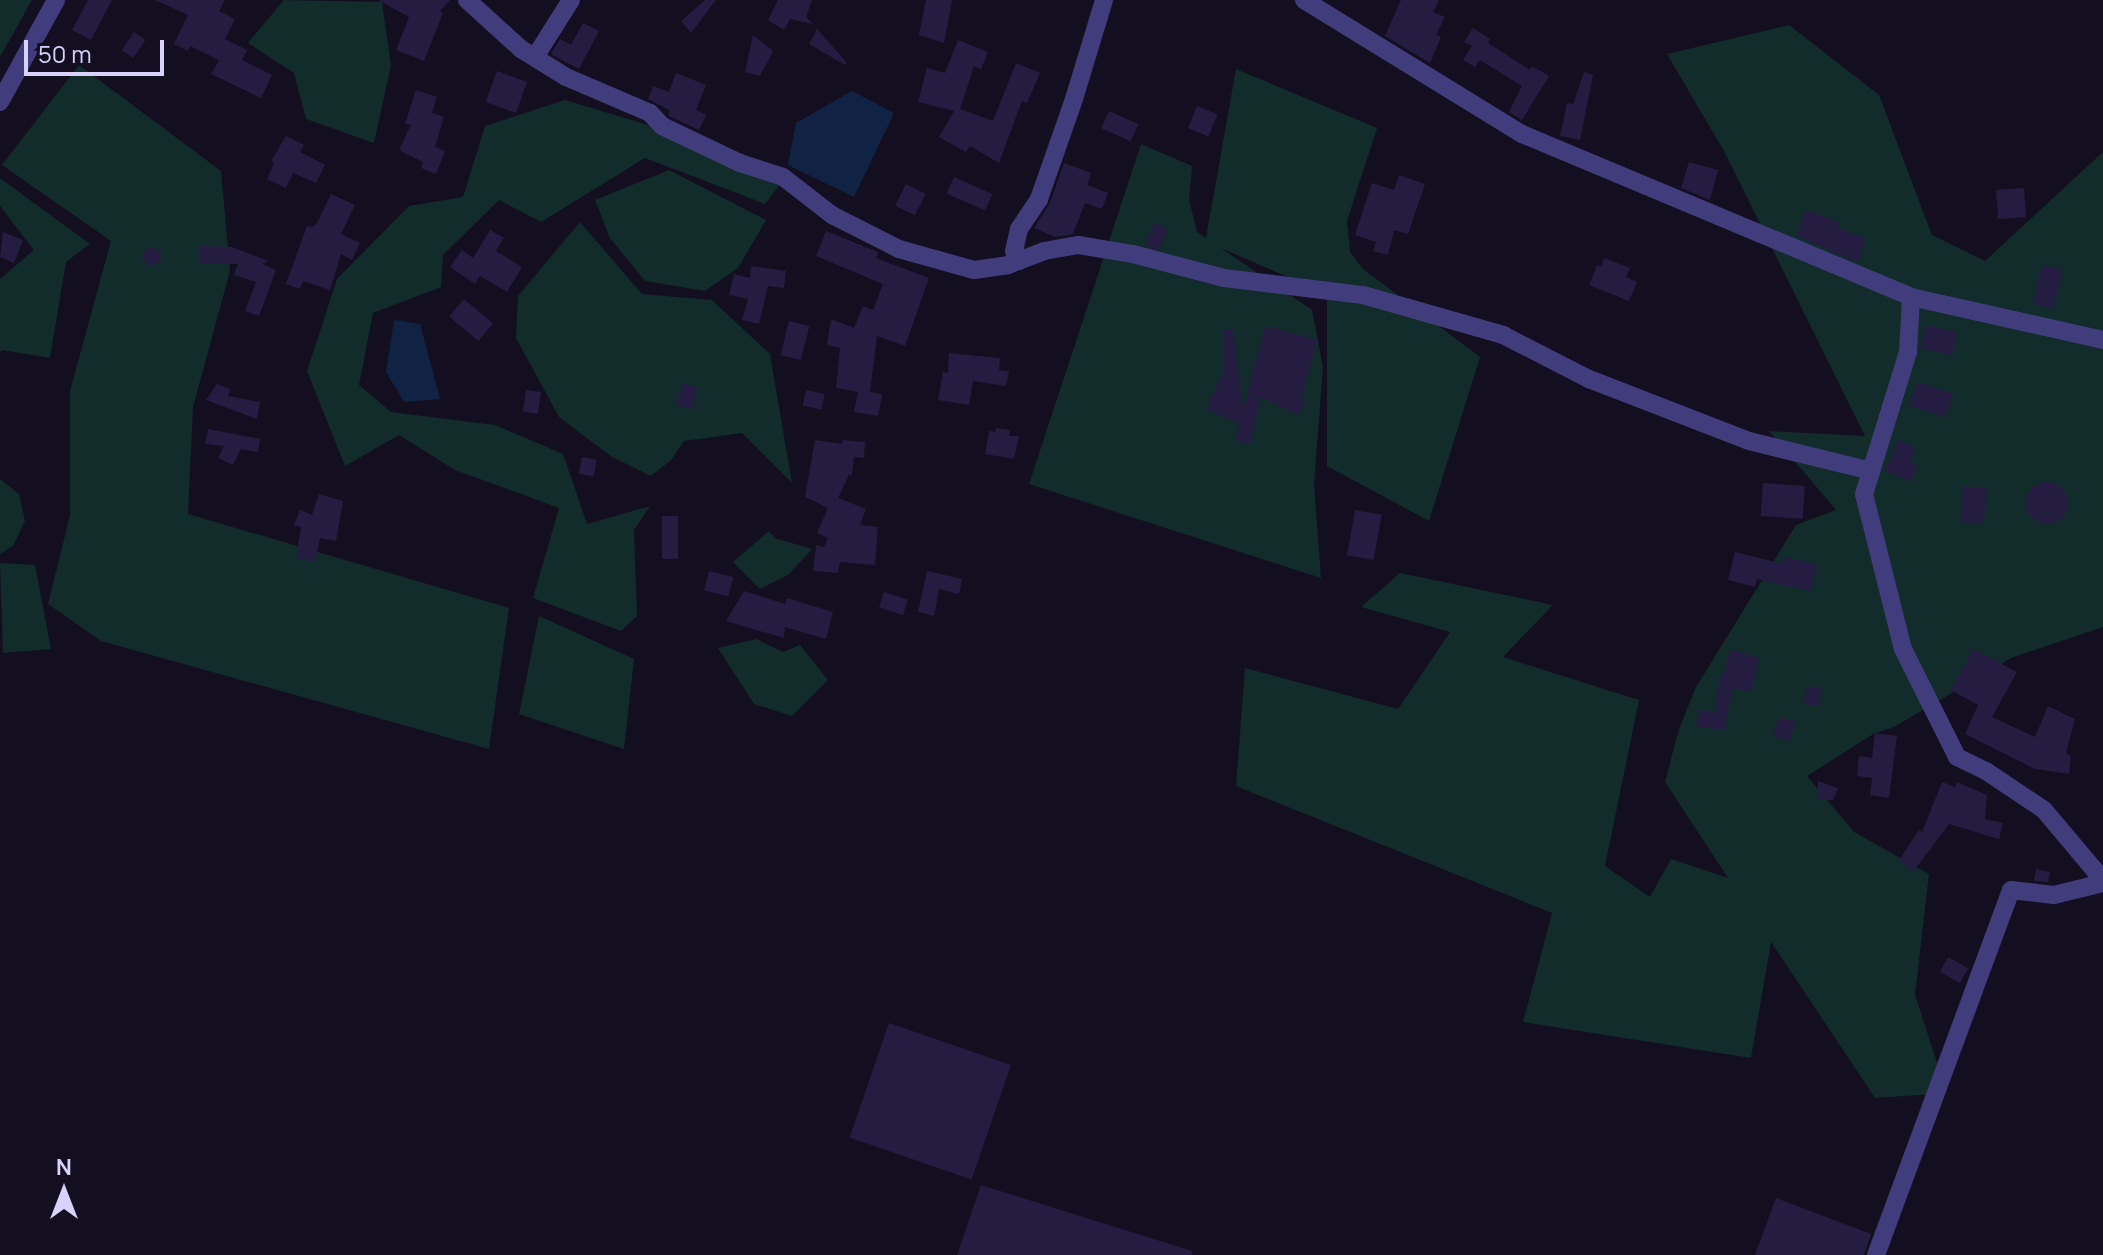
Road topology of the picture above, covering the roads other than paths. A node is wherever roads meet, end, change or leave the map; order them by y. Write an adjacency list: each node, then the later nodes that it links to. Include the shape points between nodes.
1 (56, 0): 7 (street)
2 (467, 0): 6 (street)
3 (571, 0): 6 (street)
4 (1104, 0): 8 (street, via 1039,199 1019,229 1014,251)
5 (1304, 0): 9 (street, via 1522,134)
6 (535, 57): 8 (street, via 566,77 650,113 662,126 783,177 832,215 899,249 974,270)
7 (0, 102)
8 (1019, 261): 11 (street, via 1078,245 1224,278 1363,295 1503,335 1589,379 1749,441)
9 (1911, 297): 10 (street); 11 (street, via 1908,352)
10 (2103, 340)
11 (1871, 471): 12 (street, via 1864,494 1903,649 1957,757 2044,810)
12 (2103, 882): 13 (street, via 2054,895 2011,890)
13 (1876, 1255)

